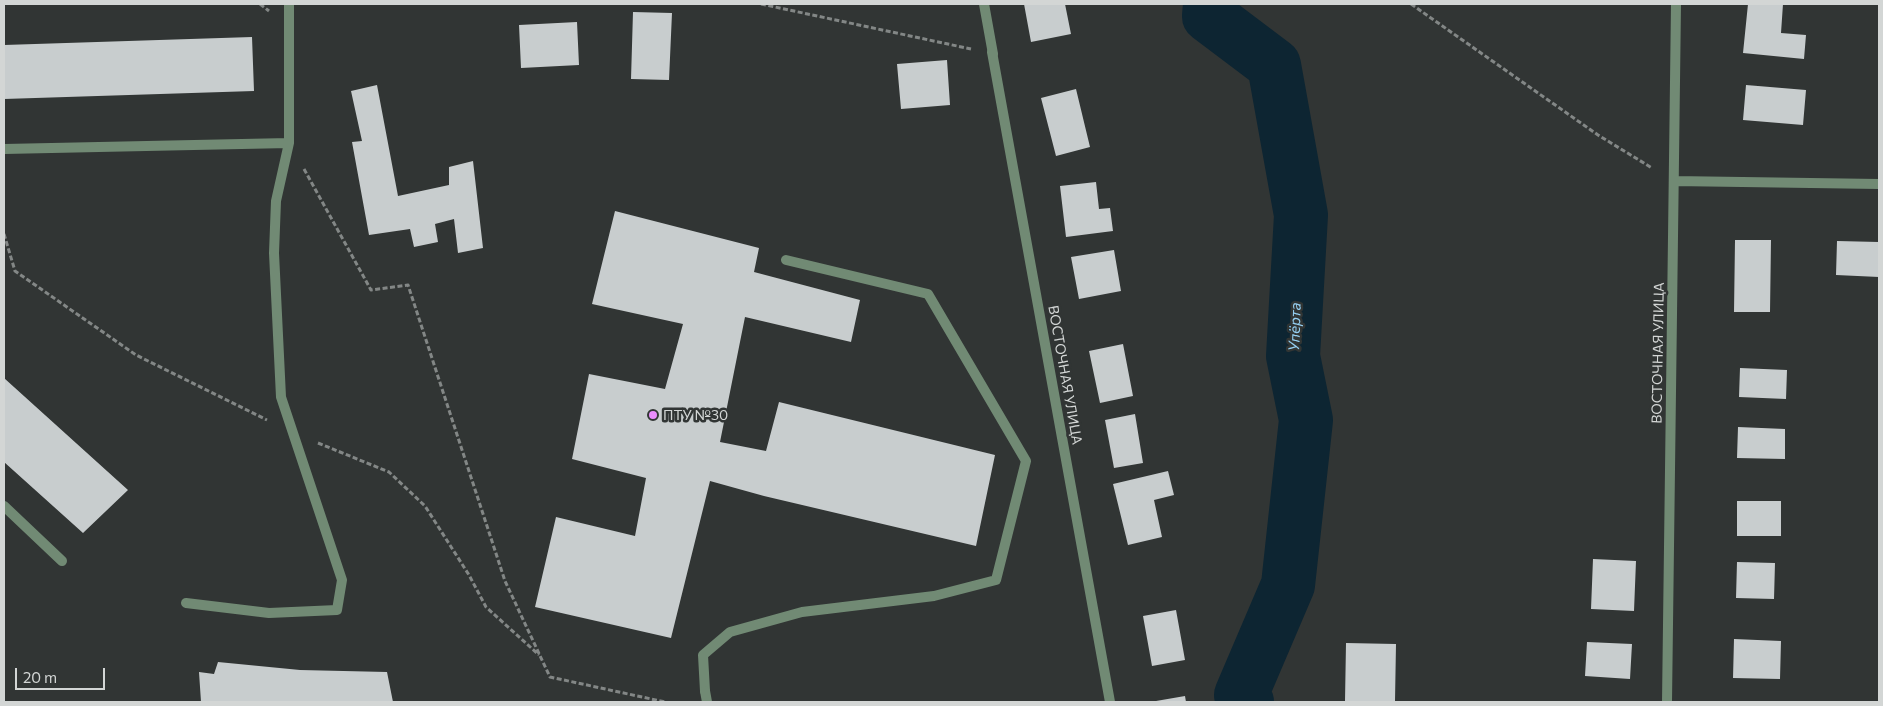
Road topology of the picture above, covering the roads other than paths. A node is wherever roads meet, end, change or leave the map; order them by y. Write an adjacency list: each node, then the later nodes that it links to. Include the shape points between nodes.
1 (289, 4): 4 (street)
2 (984, 4): 13 (street, ВОСТОЧНАЯ УЛИЦА)
3 (1676, 4): 6 (street, ВОСТОЧНАЯ УЛИЦА)
4 (289, 143): 5 (street); 11 (street, via 276,200 274,253 281,397 342,580 337,610 270,612)
5 (4, 149)
6 (1674, 181): 7 (street); 14 (street, ВОСТОЧНАЯ УЛИЦА)
7 (1879, 184)
8 (786, 260): 12 (street, via 928,294 1026,461 996,580 934,596 802,612 730,632 703,655)
9 (4, 506): 10 (street)
10 (62, 560)
11 (186, 603)
12 (707, 702)
13 (1110, 702)
14 (1668, 702)

